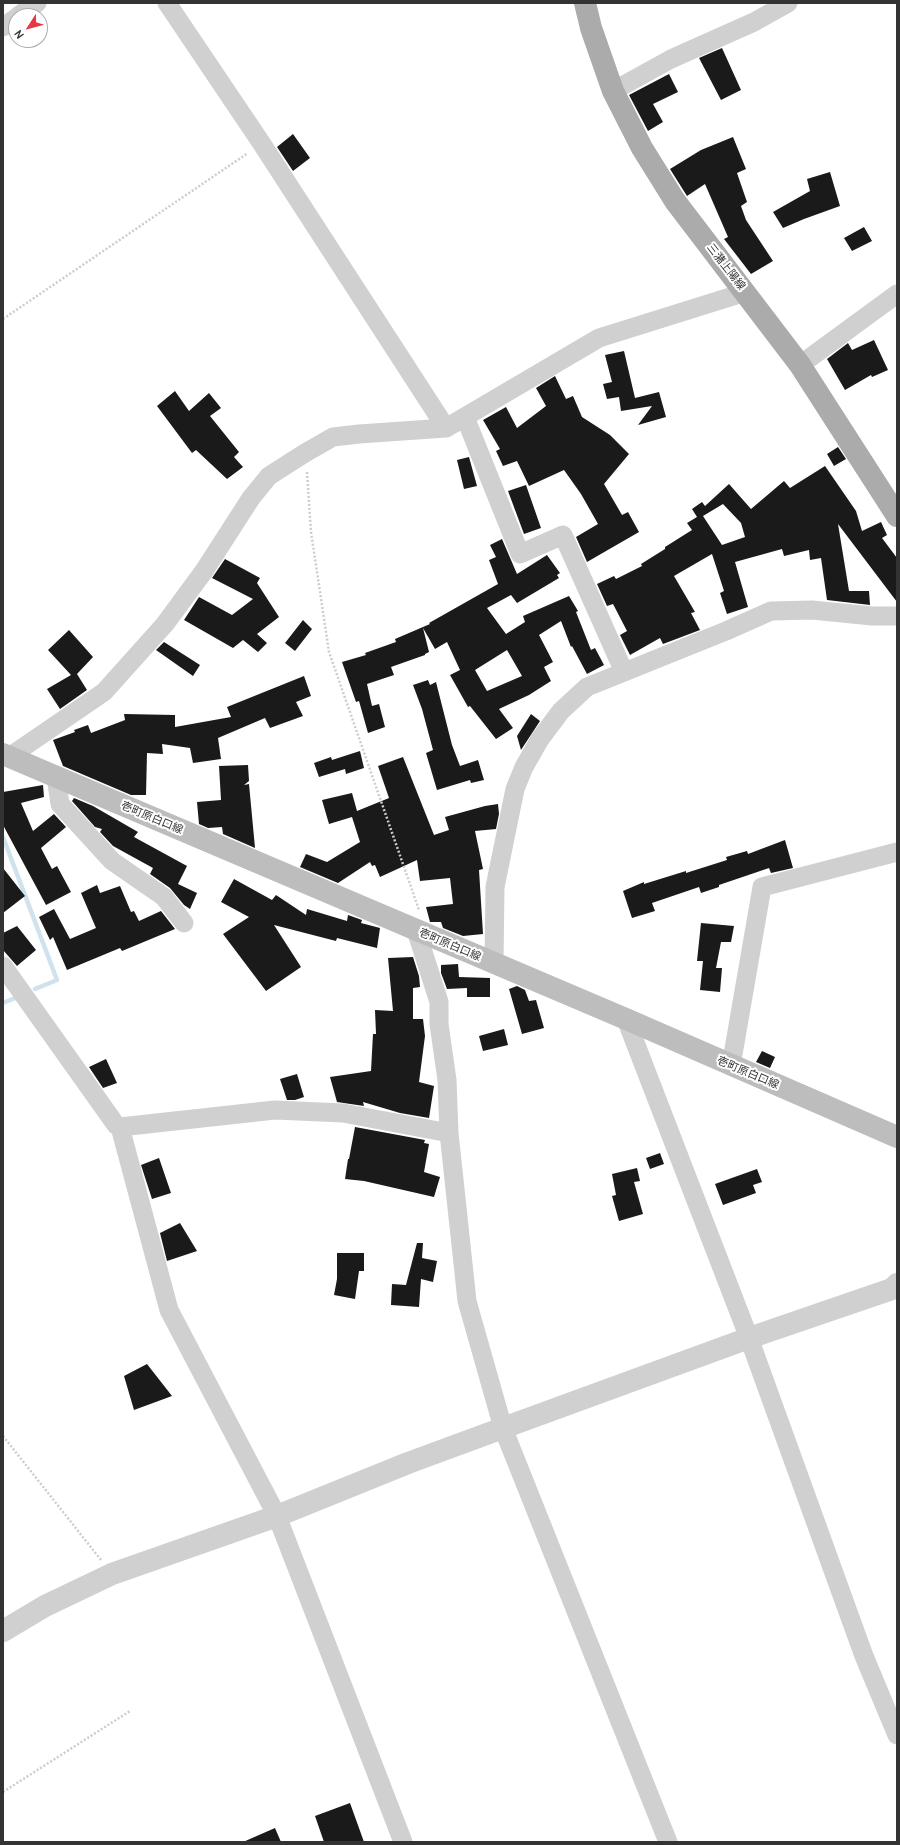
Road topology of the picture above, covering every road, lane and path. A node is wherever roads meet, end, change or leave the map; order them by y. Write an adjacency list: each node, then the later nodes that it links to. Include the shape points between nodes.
1 (167, 3): 5 (street)
2 (585, 3): 4 (main road, 三潴上陽線, via 591,28)
3 (788, 3): 4 (street)
4 (614, 91): 6 (main road, 三潴上陽線, via 642,148 676,201)
5 (262, 144): 8 (path); 11 (street)
6 (746, 292): 9 (main road, 三潴上陽線); 10 (street, via 599,338)
7 (897, 294): 9 (street)
8 (3, 319)
9 (800, 365): 13 (main road, 三潴上陽線)
10 (465, 417): 11 (street); 15 (street, via 520,554 563,535)
11 (446, 428): 12 (street, via 333,437)
12 (305, 453): 16 (street, via 269,476 251,498 204,571 165,624 104,692); 20 (path, via 311,532 328,652 415,902)
13 (897, 516)
14 (897, 616): 15 (street, via 771,610)
15 (624, 672): 21 (street, via 587,687 561,711 540,739 524,767 515,788 495,887)
16 (6, 755): 17 (main road, 壱町原白口線)
17 (56, 777): 19 (street, via 60,804 112,861 164,897); 20 (main road, 壱町原白口線)
18 (897, 852): 24 (street, via 762,887)
19 (184, 923)
20 (423, 933): 21 (main road, 壱町原白口線); 26 (street, via 439,1002 439,1024 447,1080)
21 (494, 964): 23 (main road, 壱町原白口線)
22 (3, 966): 25 (street)
23 (626, 1019): 24 (main road, 壱町原白口線); 29 (street)
24 (731, 1066): 27 (main road, 壱町原白口線)
25 (120, 1127): 26 (street, via 275,1110 343,1113); 32 (street, via 169,1310)
26 (449, 1133): 30 (street, via 467,1301)
27 (897, 1137)
28 (897, 1284): 29 (street, via 892,1289)
29 (749, 1338): 30 (street); 36 (street, via 864,1656)
30 (503, 1428): 32 (street); 39 (street)
31 (3, 1436): 33 (path)
32 (276, 1516): 33 (street); 38 (street)
33 (112, 1574): 34 (street, via 45,1606)
34 (3, 1632)
35 (130, 1711): 37 (path)
36 (897, 1735)
37 (3, 1792)
38 (402, 1842)
39 (668, 1842)

